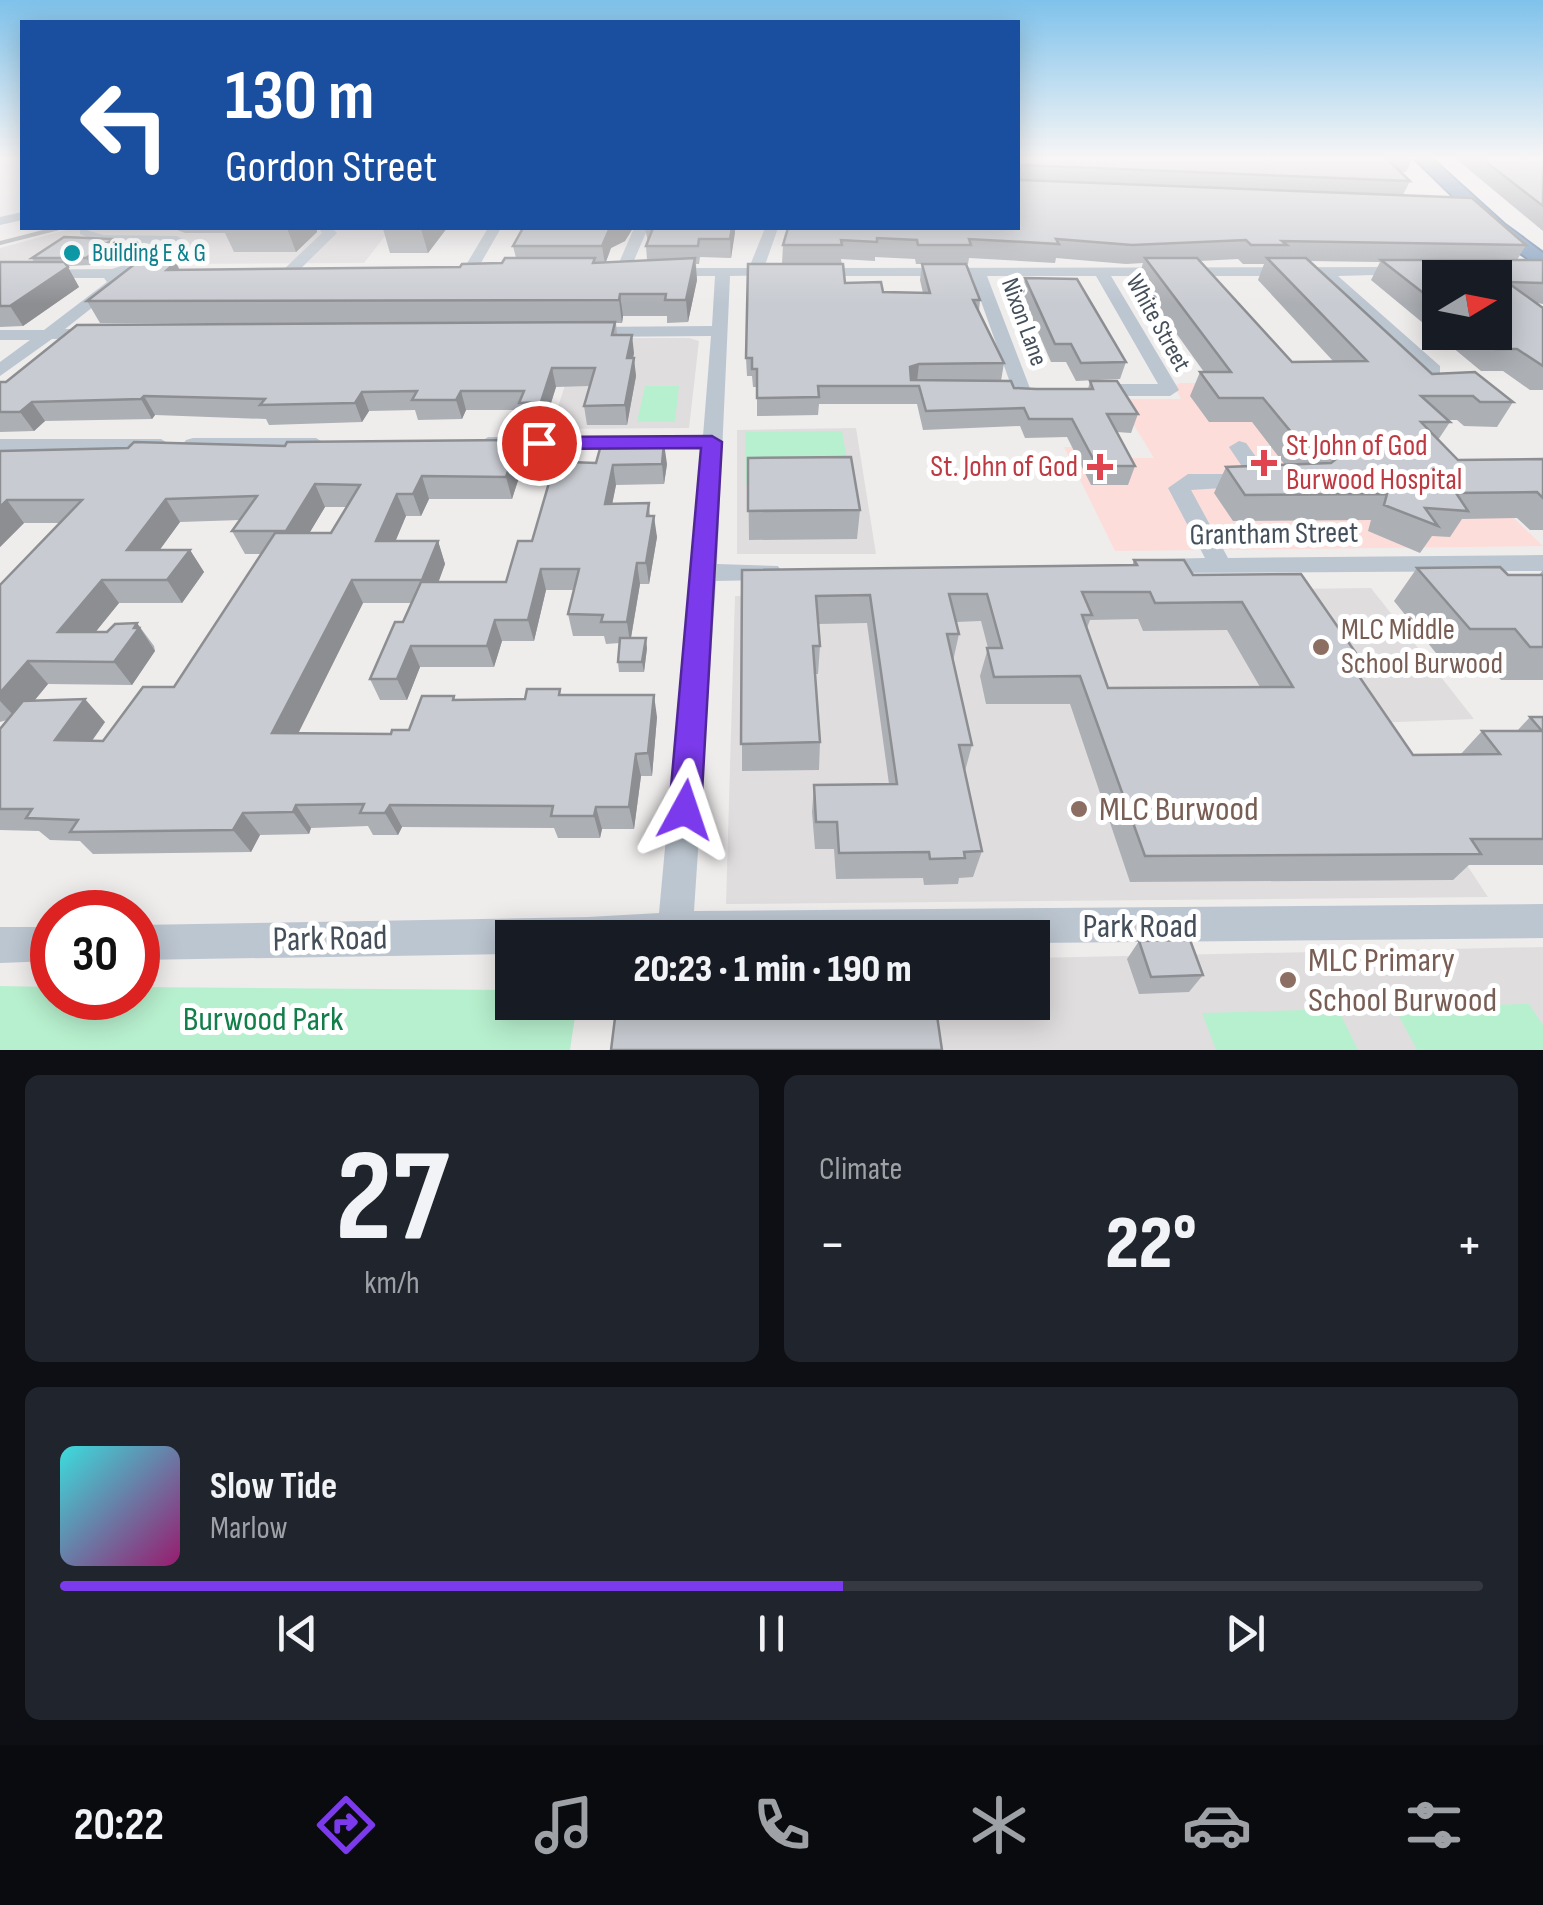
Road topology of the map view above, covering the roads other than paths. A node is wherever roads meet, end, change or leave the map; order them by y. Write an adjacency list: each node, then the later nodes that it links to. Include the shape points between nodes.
1 (1444, 207): 3 (street)
2 (1498, 207): 10 (highway)
3 (1476, 208): 12 (highway)
4 (332, 230): 26 (street)
5 (493, 230): 11 (street)
6 (641, 230): 18 (street)
7 (770, 230): 20 (street)
8 (85, 231): 9 (street, via 100,239)
9 (142, 240): 14 (street, via 177,240); 22 (street)
10 (1543, 244)
11 (473, 265)
12 (1537, 269)
13 (1324, 270): 16 (street); 21 (street); 34 (street)
14 (137, 271): 24 (street); 28 (street)
15 (978, 271): 20 (street); 21 (street); 37 (street, Nixon Lane)
16 (1422, 271)
17 (605, 272): 18 (street)
18 (639, 272): 19 (street)
19 (724, 272): 20 (street); 29 (street)
20 (755, 272)
21 (1101, 272): 36 (street, White Street, via 1170,390)
22 (95, 273): 23 (street); 28 (street)
23 (0, 274)
24 (167, 274)
25 (270, 274): 26 (street)
26 (287, 274): 27 (street)
27 (307, 274)
28 (117, 276): 31 (street)
29 (722, 331): 30 (street); 38 (street)
30 (563, 332)
31 (48, 334): 32 (street); 33 (street); 35 (street)
32 (106, 334)
33 (0, 335)
34 (1434, 370)
35 (0, 371)
36 (1078, 390)
37 (1023, 391)
38 (712, 442): 39 (street); 47 (street)
39 (475, 443)
40 (336, 444): 41 (street)
41 (0, 446)
42 (1238, 448): 44 (street, via 1271,480 1188,481 1179,488)
43 (1543, 563): 44 (street, Grantham Street)
44 (1221, 567): 45 (street, Grantham Street)
45 (1143, 568)
46 (789, 572): 47 (street)
47 (705, 573): 48 (street)
48 (675, 920)
49 (1543, 920): 50 (street, Park Road)
50 (1050, 925)
51 (495, 936): 52 (street, Park Road)
52 (160, 942)
53 (30, 944): 54 (street)
54 (0, 945)

